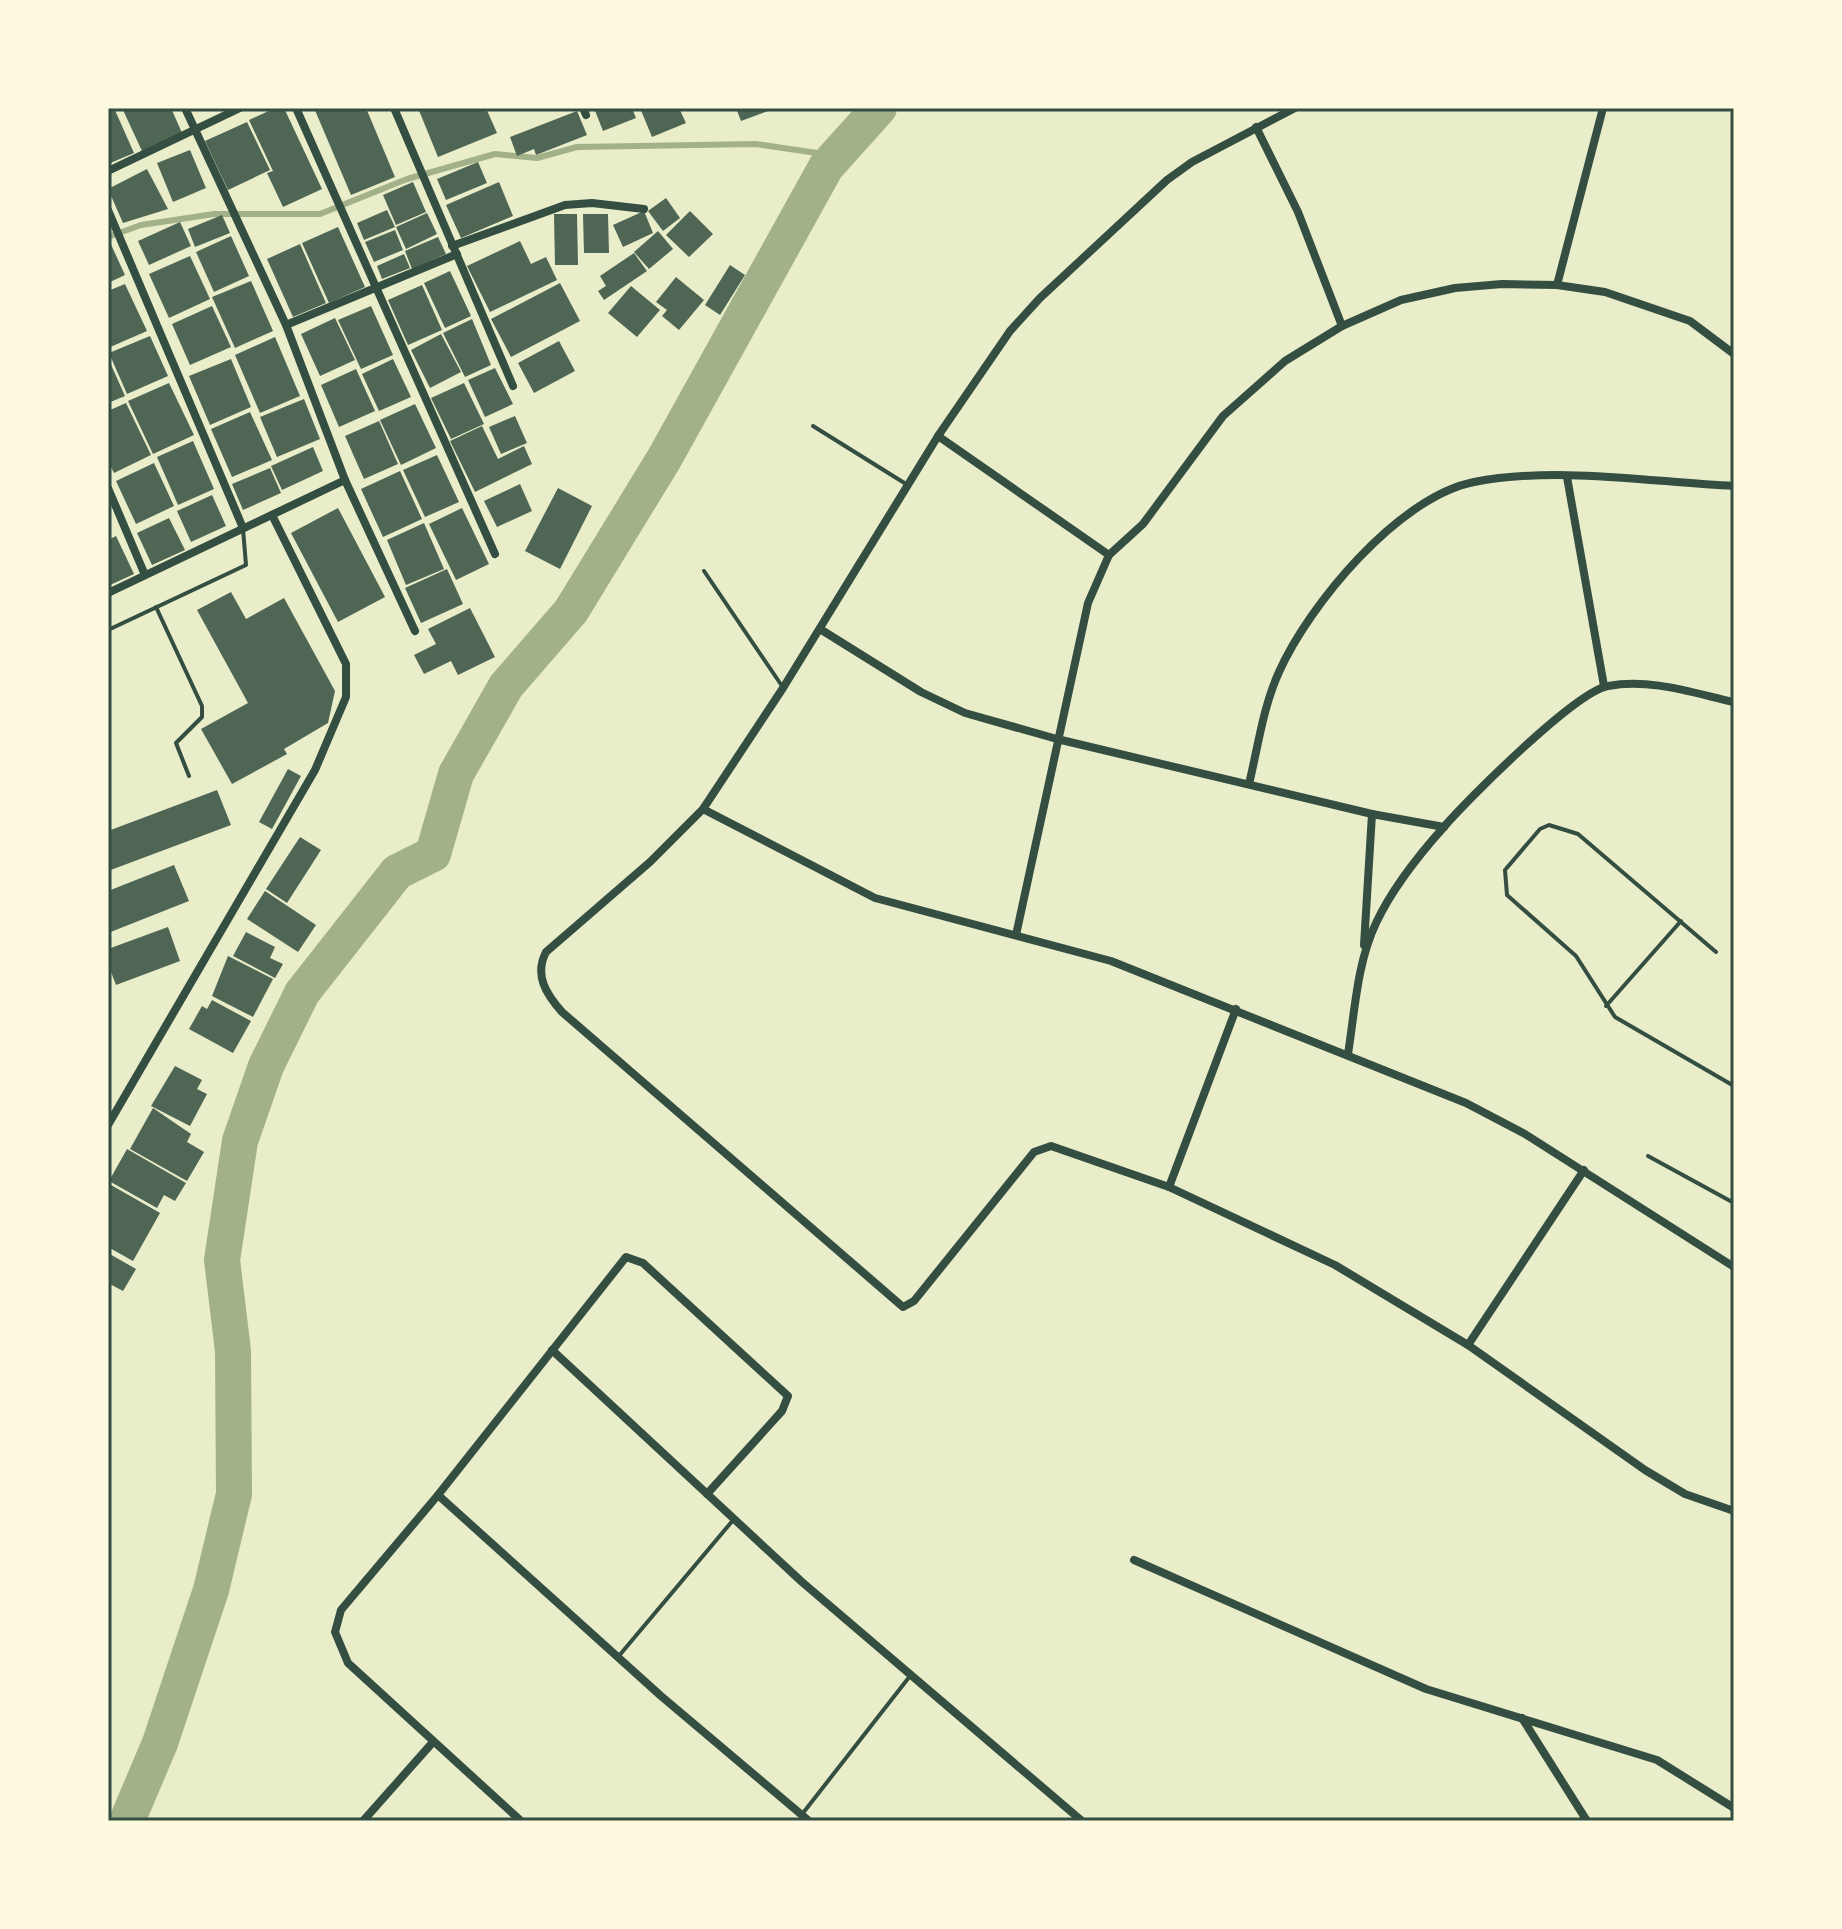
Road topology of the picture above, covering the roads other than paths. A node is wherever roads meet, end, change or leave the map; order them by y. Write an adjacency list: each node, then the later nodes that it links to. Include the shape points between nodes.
1 (185, 108): 8 (street)
2 (240, 108): 8 (street)
3 (296, 108): 14 (street)
4 (394, 108): 12 (street)
5 (1295, 108): 7 (street)
6 (1603, 108): 13 (street)
7 (1256, 127): 16 (street, via 1298,212); 20 (street, via 1167,180 1040,298 1010,331)
8 (195, 130): 9 (street); 15 (street)
9 (108, 171)
10 (644, 209): 12 (street, via 565,205)
11 (110, 213): 27 (street)
12 (454, 250): 14 (street); 18 (street)
13 (1557, 285): 16 (street, via 1455,288 1401,300); 17 (street, via 1605,292 1678,316)
14 (376, 289): 15 (street); 28 (street)
15 (286, 325): 22 (street)
16 (1342, 326): 29 (street, via 1285,361 1223,416 1153,513)
17 (1734, 354)
18 (513, 386)
19 (813, 426): 23 (lane)
20 (938, 436): 23 (street); 29 (street)
21 (1567, 477): 24 (street); 37 (street); 42 (street, via 1469,483 1378,538 1318,609 1278,673)
22 (345, 480): 26 (street); 36 (street)
23 (908, 485): 34 (street)
24 (1734, 486)
25 (108, 488): 31 (street)
26 (272, 515): 27 (street); 54 (street, via 346,664 346,697 315,770)
27 (243, 528): 31 (street); 33 (lane, via 246,565)
28 (495, 554)
29 (1109, 555): 40 (street, via 1088,603)
30 (704, 571): 38 (lane)
31 (145, 575): 32 (street)
32 (108, 593)
33 (156, 607): 35 (lane); 41 (lane, via 202,706 202,717 176,743)
34 (820, 629): 38 (street); 40 (street, via 942,704)
35 (108, 630)
36 (415, 631)
37 (1604, 686): 39 (street, via 1669,687); 45 (street, via 1572,706)
38 (783, 688): 43 (street)
39 (1734, 702)
40 (1057, 739): 42 (street); 47 (street)
41 (189, 776)
42 (1249, 784): 44 (street)
43 (703, 809): 47 (street, via 875,898); 57 (street, via 546,952 542,981 562,1012 899,1305 914,1301 1038,1148 1051,1146)
44 (1372, 814): 45 (street); 49 (street)
45 (1444, 827): 49 (street, via 1389,899)
46 (1681, 920): 48 (lane); 50 (lane); 50 (lane, via 1578,834 1549,825 1513,858 1505,870 1507,895 1576,956)
47 (1016, 935): 51 (street, via 1111,961)
48 (1716, 952)
49 (1363, 954): 52 (street)
50 (1606, 1006): 53 (lane, via 1634,1031)
51 (1236, 1009): 52 (street); 57 (street)
52 (1348, 1054): 56 (street, via 1466,1103)
53 (1734, 1086)
54 (108, 1125)
55 (1648, 1156): 58 (lane)
56 (1584, 1170): 59 (street); 60 (street)
57 (1169, 1187): 60 (street, via 1335,1265)
58 (1734, 1203)
59 (1734, 1267)
60 (1468, 1345): 64 (street, via 1645,1470 1685,1494)
61 (552, 1350): 62 (street); 62 (street, via 614,1268 632,1256 784,1389 787,1404); 63 (street)
62 (707, 1494): 65 (street)
63 (438, 1495): 67 (street); 70 (street, via 341,1610 335,1632 348,1663)
64 (1734, 1511)
65 (734, 1519): 67 (lane); 68 (street)
66 (1134, 1560): 69 (street, via 1426,1689)
67 (618, 1657): 72 (street)
68 (910, 1676): 72 (lane); 75 (street)
69 (1522, 1718): 71 (street, via 1657,1760); 76 (street)
70 (433, 1742): 73 (street); 74 (street)
71 (1734, 1808)
72 (805, 1818)
73 (363, 1821)
74 (521, 1821)
75 (1082, 1821)
76 (1587, 1821)

